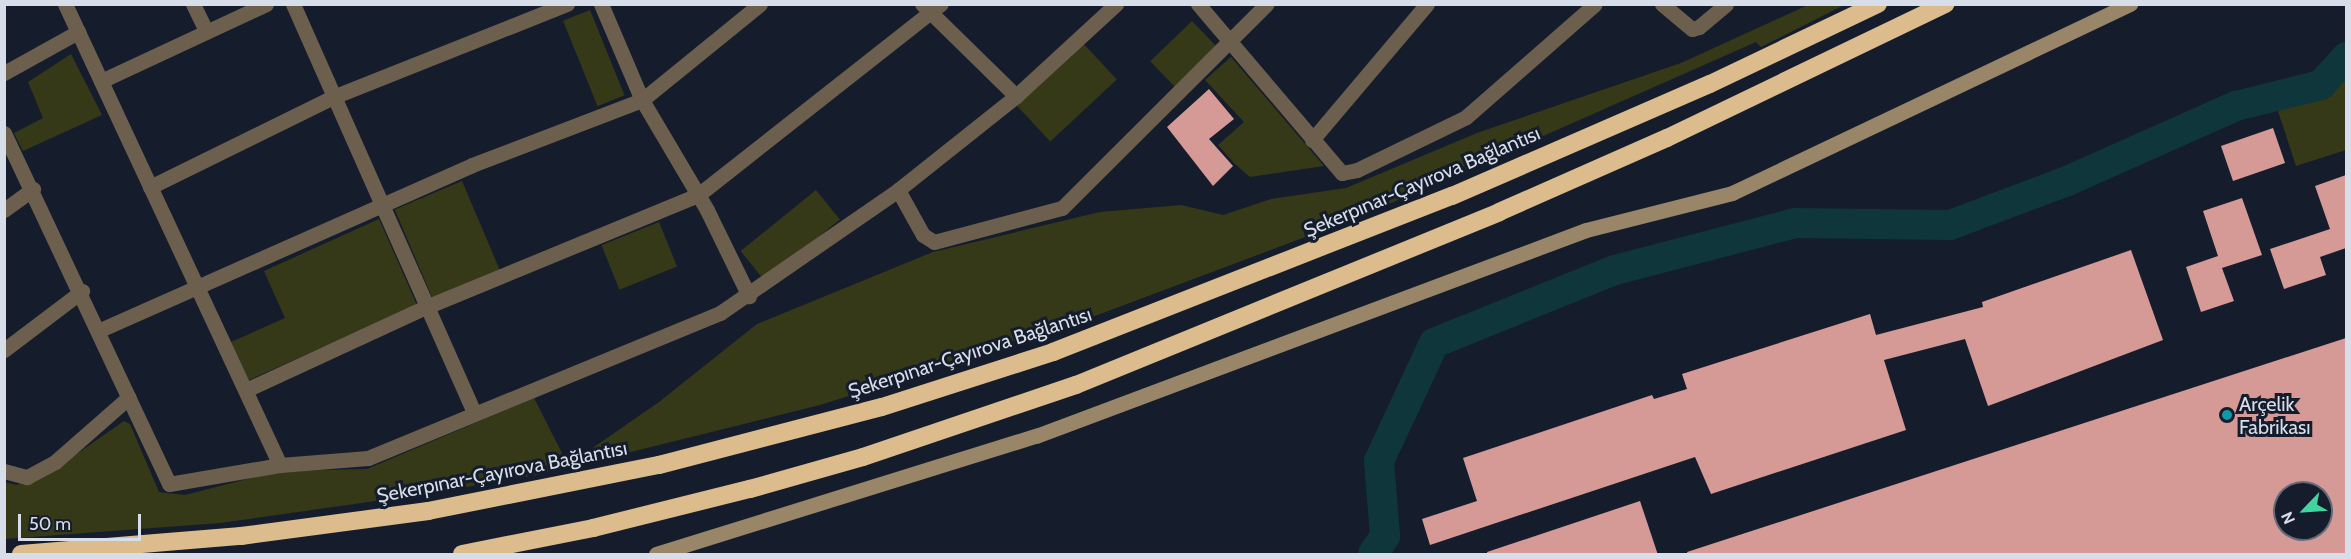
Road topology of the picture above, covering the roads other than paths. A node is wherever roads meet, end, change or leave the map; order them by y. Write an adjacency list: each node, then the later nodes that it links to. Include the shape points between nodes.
1 (65, 4): 20 (street)
2 (193, 4): 19 (street)
3 (266, 4): 19 (street)
4 (293, 4): 25 (street)
5 (567, 4): 25 (street)
6 (760, 4): 26 (street)
7 (1116, 4): 24 (street)
8 (1198, 4): 21 (street)
9 (1267, 4): 21 (street)
10 (1427, 4): 28 (street)
11 (1594, 4): 28 (street, via 1466,117 1447,127 1350,172 1334,168)
12 (1662, 4): 13 (street, via 1692,29)
13 (1726, 4)
14 (1878, 4): 46 (highway, Şekerpınar-Çayırova Bağlantısı, via 1710,84 1442,200 1053,352 882,407 660,465 428,511 241,536)
15 (1945, 4): 47 (highway, via 1667,138 1509,208 1076,385 874,453 750,489)
16 (2130, 4): 48 (street, via 1732,193 1587,230 1036,436)
17 (602, 6): 26 (street)
18 (931, 8): 24 (street); 32 (street)
19 (206, 31): 23 (street)
20 (78, 32): 22 (street); 23 (street)
21 (1229, 42): 28 (street); 31 (street, via 1062,208 934,243 923,235)
22 (4, 73)
23 (101, 81): 29 (street)
24 (1016, 96): 31 (street)
25 (333, 98): 29 (street); 33 (street)
26 (642, 100): 32 (street); 33 (street, via 472,165)
27 (4, 133): 30 (street)
28 (1312, 140)
29 (150, 186): 35 (street)
30 (33, 189): 34 (street); 36 (street)
31 (898, 190): 37 (street)
32 (699, 195): 37 (street); 38 (street)
33 (381, 207): 35 (street); 38 (street)
34 (4, 210)
35 (197, 287): 39 (street); 41 (street)
36 (82, 291): 39 (street); 40 (street)
37 (749, 296): 43 (street, via 720,313)
38 (426, 307): 41 (street); 43 (street)
39 (100, 330): 42 (street)
40 (4, 350)
41 (246, 390): 44 (street)
42 (129, 397): 44 (street, via 169,484); 45 (street, via 55,462 27,477)
43 (474, 412): 44 (street, via 368,458)
44 (280, 465)
45 (4, 471)
46 (21, 555)
47 (462, 555)
48 (656, 555)

